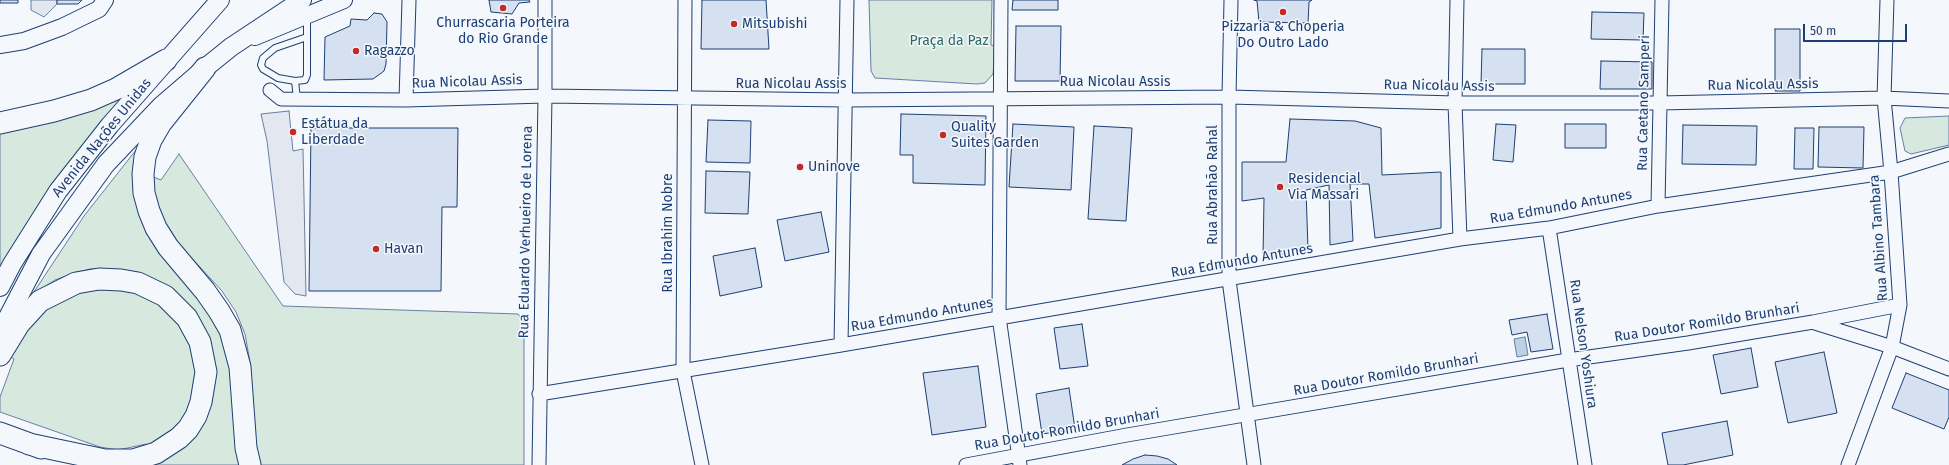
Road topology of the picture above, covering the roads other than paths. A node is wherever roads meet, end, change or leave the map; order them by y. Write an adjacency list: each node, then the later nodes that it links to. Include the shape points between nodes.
1 (105, 0): 15 (street, via 99,9 62,27 24,41)
2 (220, 0): 16 (main road, Avenida Nações Unidas)
3 (344, 0): 13 (street, Avenida Nações Unidas)
4 (409, 0): 26 (street)
5 (545, 0): 20 (street, Rua Eduardo Verhueiro de Lorena)
6 (685, 0): 25 (street, Rua Ibrahim Nobre)
7 (846, 0): 27 (street)
8 (1001, 0): 22 (street)
9 (1231, 0): 21 (street, Rua Abrahão Rahal)
10 (1457, 0): 29 (street)
11 (1662, 0): 30 (street, Rua Caetano Samperi)
12 (1887, 0): 23 (street, Rua Albino Tambara)
13 (304, 8): 14 (lane); 17 (main road, Avenida Nações Unidas, via 231,47)
14 (307, 37): 18 (lane, via 307,75 305,80); 18 (lane, via 275,48 263,58 261,65 278,78)
15 (0, 45)
16 (166, 60): 31 (highway, via 116,89 91,100); 38 (main road, Avenida Nações Unidas, via 58,191)
17 (205, 68): 42 (main road, Avenida Nações Unidas, via 162,105 106,164 83,193 41,254 7,318); 55 (highway, via 161,123 151,140 145,157 144,193 151,217 164,241 220,311 230,330 240,367 246,448)
18 (295, 81): 24 (lane)
19 (270, 90): 24 (street, Rua Nicolau Assis, via 282,99)
20 (545, 96): 25 (street, Rua Nicolau Assis); 26 (street, Rua Nicolau Assis); 49 (street, Rua Eduardo Verhueiro de Lorena)
21 (1229, 97): 22 (street, Rua Nicolau Assis); 29 (street, Rua Nicolau Assis); 37 (street, Rua Abrahão Rahal)
22 (999, 98): 27 (street, Rua Nicolau Assis); 40 (street)
23 (1884, 98): 28 (street, Rua Nicolau Assis); 30 (street, Rua Nicolau Assis); 33 (street, Rua Albino Tambara)
24 (297, 99): 26 (street, Rua Nicolau Assis)
25 (684, 99): 27 (street, Rua Nicolau Assis); 48 (street, Rua Ibrahim Nobre)
26 (406, 100)
27 (846, 100): 43 (street)
28 (1949, 101)
29 (1455, 103): 30 (street, Rua Nicolau Assis); 36 (street)
30 (1660, 103): 34 (street, Rua Caetano Samperi)
31 (0, 123)
32 (1949, 154): 33 (street, Rua Edmundo Antunes)
33 (1891, 172): 34 (street, Rua Edmundo Antunes); 39 (street, Rua Albino Tambara)
34 (1658, 206): 35 (street, Rua Edmundo Antunes)
35 (1549, 228): 36 (street, Rua Edmundo Antunes); 46 (street, Rua Nelson Yoshiura)
36 (1460, 239): 37 (street, Rua Edmundo Antunes)
37 (1228, 280): 40 (street, Rua Edmundo Antunes); 50 (street, Rua Abrahão Rahal)
38 (0, 287)
39 (1900, 305): 41 (street, Rua Doutor Romildo Brunhari); 44 (street, Rua Albino Tambara)
40 (999, 317): 43 (street, Rua Edmundo Antunes); 53 (street)
41 (1813, 322): 44 (street); 46 (street, Rua Doutor Romildo Brunhari)
42 (0, 337)
43 (841, 345): 48 (street, Rua Edmundo Antunes)
44 (1892, 347): 47 (street); 61 (street, Rua Albino Tambara)
45 (0, 355): 52 (highway, via 19,324 40,301 76,283 99,279 138,283 164,296 187,318 200,342 206,372 196,416 179,438 156,453 133,460 105,460)
46 (1568, 360): 50 (street, Rua Doutor Romildo Brunhari); 60 (street, Rua Nelson Yoshiura)
47 (1949, 369)
48 (683, 371): 49 (street, Rua Edmundo Antunes); 57 (street, Rua Ibrahim Nobre)
49 (539, 394): 56 (street, Rua Eduardo Verhueiro de Lorena)
50 (1247, 415): 53 (street, Rua Doutor Romildo Brunhari); 59 (street, Rua Abrahão Rahal)
51 (0, 434): 52 (highway)
52 (26, 443): 54 (highway)
53 (1020, 460): 58 (street, Rua Doutor Romildo Brunhari)
54 (87, 465)
55 (250, 465)
56 (539, 465)
57 (702, 465)
58 (966, 465)
59 (1254, 465)
60 (1585, 465)
61 (1848, 465)

